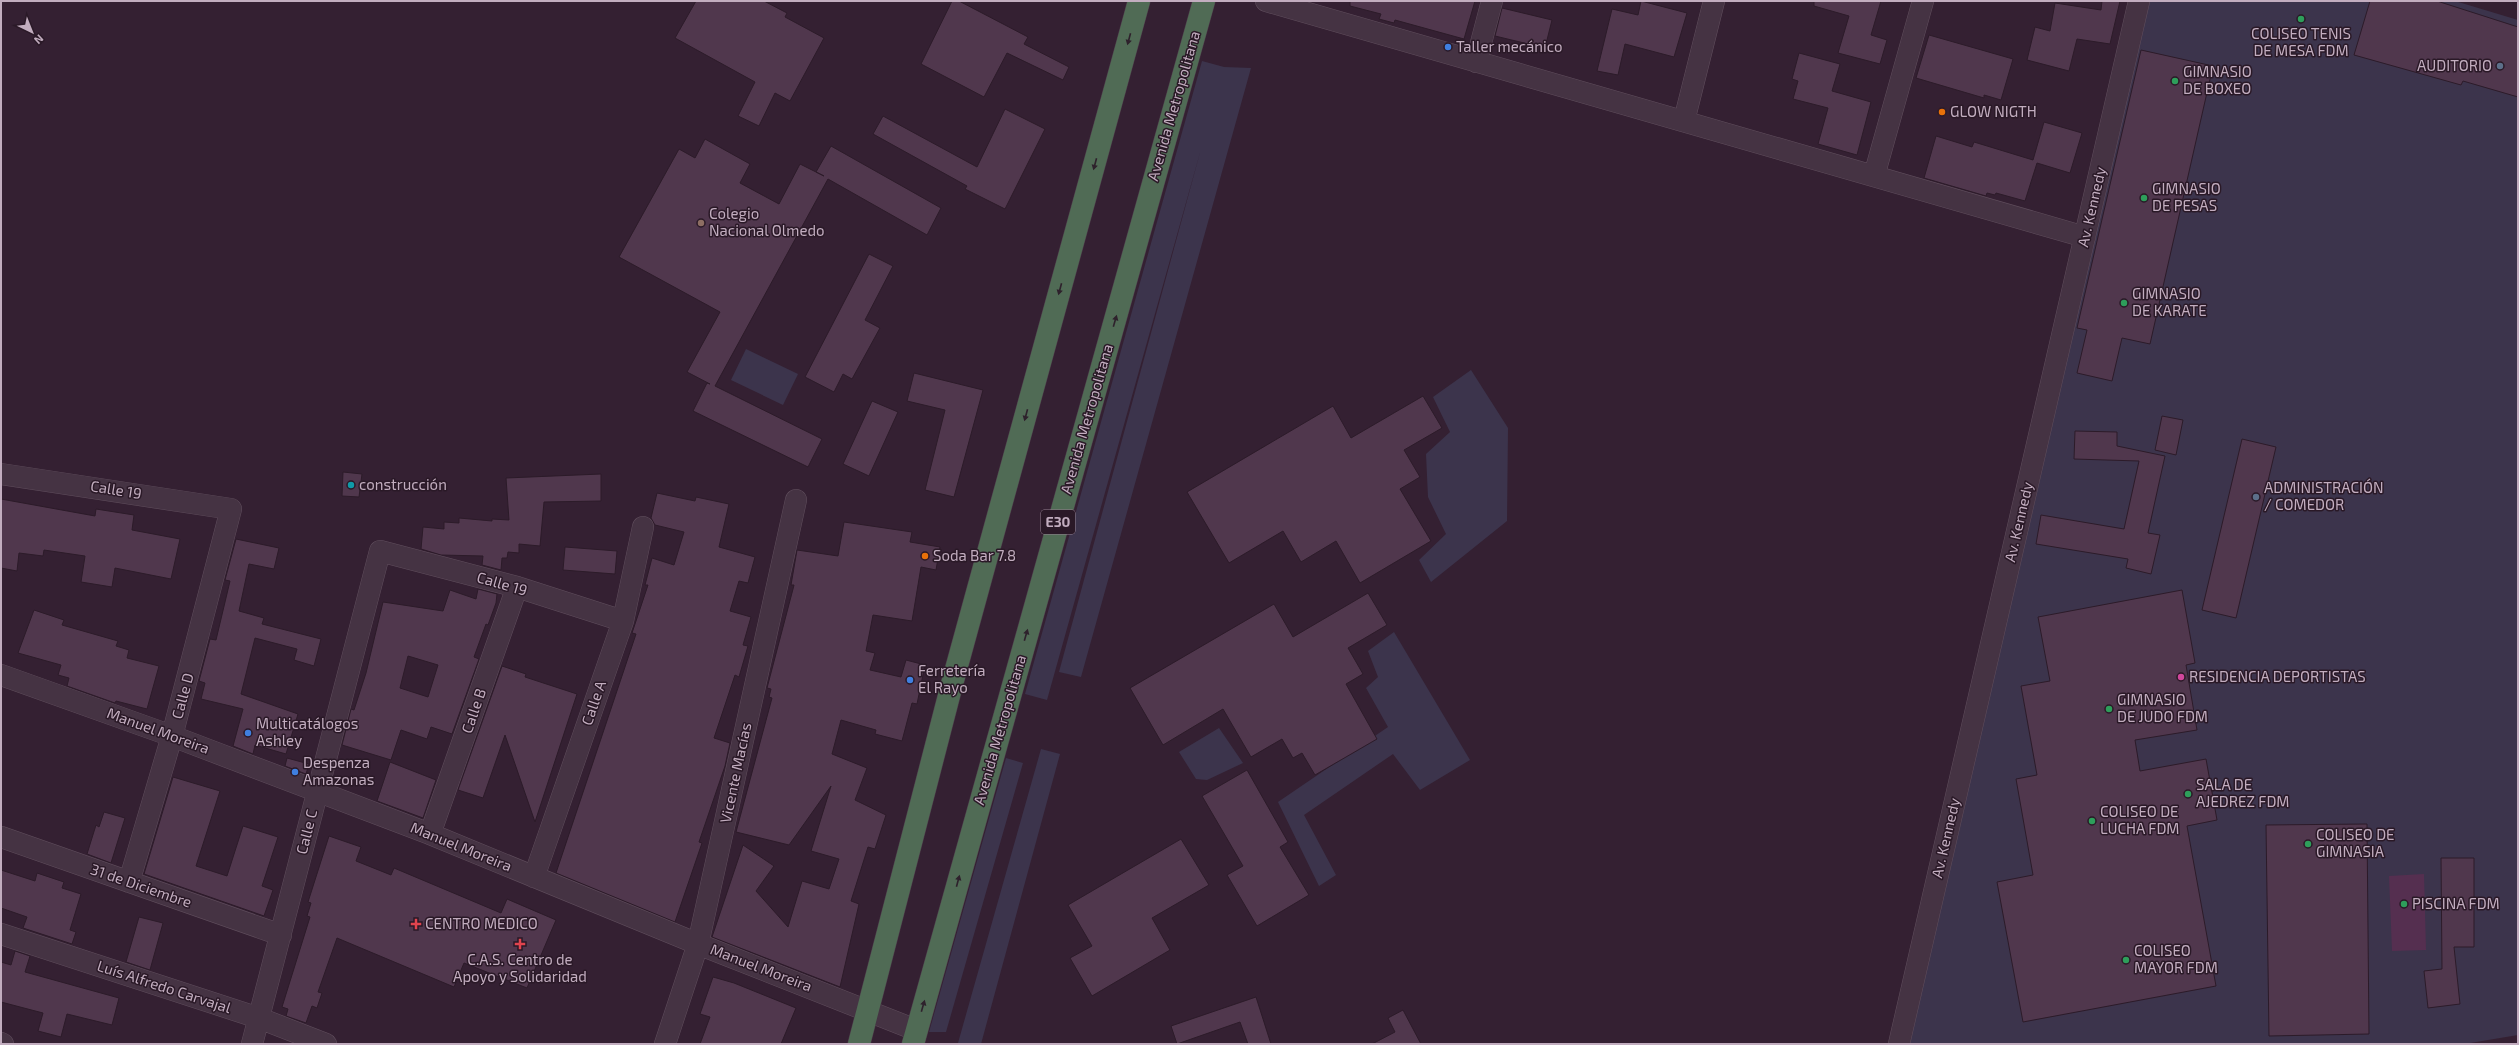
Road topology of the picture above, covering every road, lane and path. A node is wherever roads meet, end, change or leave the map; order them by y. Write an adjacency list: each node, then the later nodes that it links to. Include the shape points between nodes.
1 (1139, 1): 29 (highway, one-way to 29, via 952,684)
2 (1204, 1): 31 (highway, Avenida Metropolitana / E30, one-way to 2)
3 (1266, 1): 8 (street)
4 (1492, 1): 8 (street)
5 (1714, 1): 9 (street)
6 (1923, 1): 10 (street)
7 (2139, 1): 11 (street, Av. Kennedy)
8 (1476, 62): 9 (street)
9 (1684, 122): 10 (street)
10 (1874, 176): 11 (street)
11 (2085, 237): 36 (street, Av. Kennedy)
12 (1, 474): 14 (street, Calle 19)
13 (796, 500): 28 (street, Vicente Macías)
14 (231, 509): 20 (street, Calle D)
15 (643, 527): 18 (street, Calle A)
16 (380, 551): 17 (street, Calle 19); 21 (street, Calle C)
17 (517, 587): 18 (street, Calle 19); 22 (street, Calle B)
18 (623, 621): 24 (street, Calle A)
19 (1, 675): 20 (street, Manuel Moreira)
20 (172, 736): 21 (street, Manuel Moreira); 25 (street, Calle D)
21 (318, 791): 22 (street, Manuel Moreira); 27 (street, Calle C)
22 (430, 834): 24 (street, Manuel Moreira)
23 (1, 837): 25 (street, 31 de Diciembre)
24 (534, 876): 28 (street, Manuel Moreira)
25 (129, 882): 27 (street, 31 de Diciembre)
26 (1, 934): 30 (street, Luís Alfredo Carvajal)
27 (281, 935): 30 (street, Calle C)
28 (698, 944): 29 (street, Manuel Moreira); 34 (street, Vicente Macías)
29 (869, 1010): 31 (street, Manuel Moreira); 35 (highway)
30 (259, 1018): 32 (street, Calle C); 33 (street, Luís Alfredo Carvajal)
31 (914, 1037)
32 (252, 1044)
33 (326, 1044)
34 (665, 1044)
35 (859, 1044)
36 (1899, 1044)

